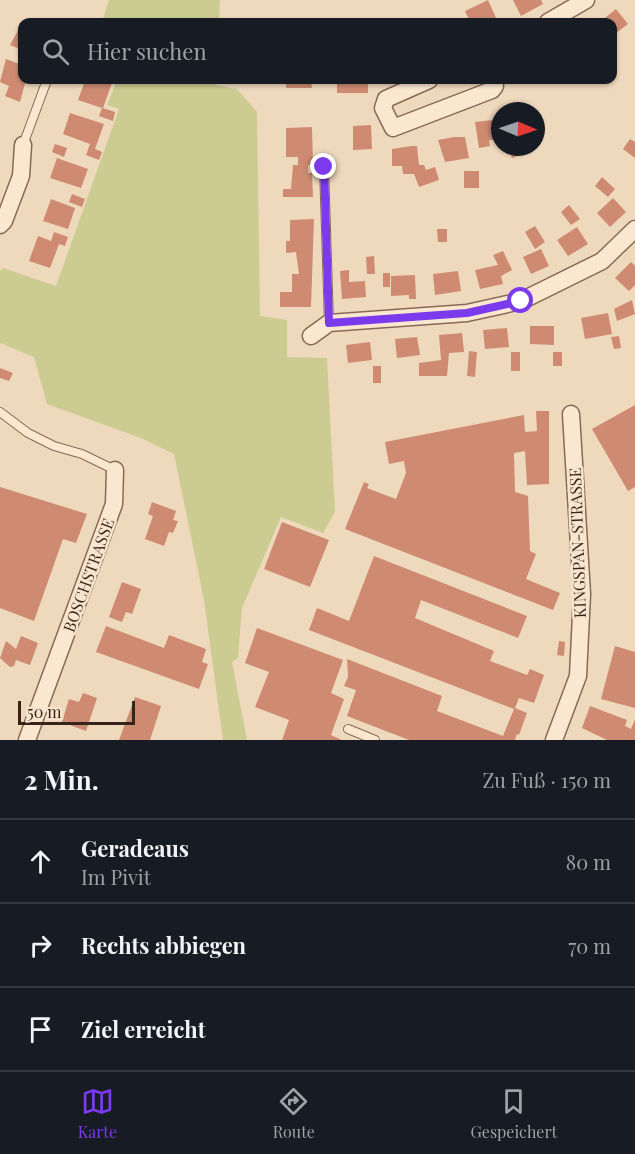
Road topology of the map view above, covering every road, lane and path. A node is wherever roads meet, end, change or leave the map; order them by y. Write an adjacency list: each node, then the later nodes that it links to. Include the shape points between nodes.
1 (586, 0): 2 (street)
2 (555, 18)
3 (46, 84): 6 (lane)
4 (420, 84): 5 (street, via 386,99 383,108 393,128 492,90)
5 (495, 84)
6 (23, 144): 8 (street, via 21,176)
7 (324, 167): 10 (lane)
8 (0, 225)
9 (635, 229): 10 (street, via 602,261 521,301 467,313)
10 (329, 323): 11 (street)
11 (311, 336)
12 (0, 412): 14 (lane, BOSCHSTRASSE, via 28,433)
13 (571, 414): 18 (street, KINGSPAN-STRASSE, via 582,606 578,675)
14 (115, 470): 16 (street, BOSCHSTRASSE, via 114,504)
15 (348, 729): 17 (lane)
16 (27, 740)
17 (375, 740)
18 (554, 740)

